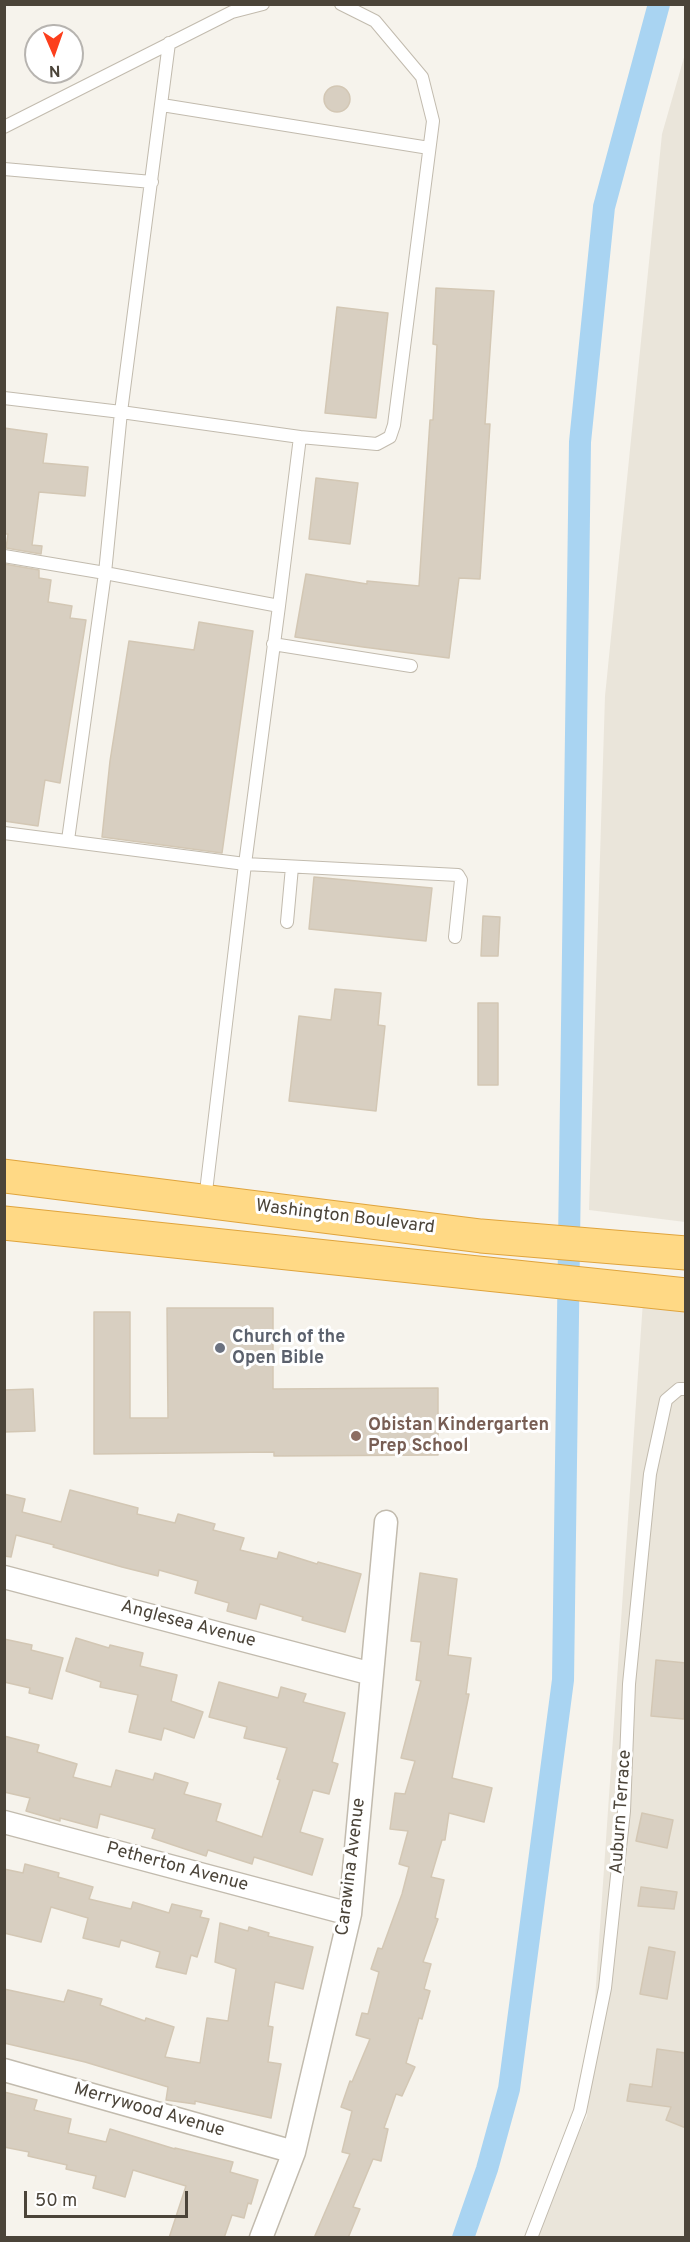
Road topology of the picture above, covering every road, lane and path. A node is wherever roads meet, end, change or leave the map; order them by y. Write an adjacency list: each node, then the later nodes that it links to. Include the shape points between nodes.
1 (263, 4): 3 (lane, via 232,12)
2 (341, 4): 6 (lane, via 375,21 422,77 433,121)
3 (169, 43): 4 (lane); 5 (lane)
4 (162, 105): 6 (lane); 8 (lane)
5 (4, 127)
6 (429, 148): 11 (lane, via 390,438 377,444)
7 (4, 169): 8 (lane)
8 (152, 182): 10 (lane)
9 (4, 399): 10 (lane)
10 (121, 412): 11 (lane); 13 (lane)
11 (300, 437): 14 (lane)
12 (4, 556): 13 (lane)
13 (105, 573): 14 (lane); 18 (lane)
14 (279, 606): 15 (lane)
15 (273, 644): 16 (lane); 19 (lane)
16 (411, 666)
17 (4, 833): 18 (lane)
18 (68, 840): 19 (lane)
19 (245, 864): 20 (lane); 24 (lane)
20 (292, 867): 21 (lane); 22 (lane, via 458,875 461,880)
21 (287, 922)
22 (455, 937)
23 (4, 1176): 24 (highway, Washington Boulevard)
24 (205, 1201): 26 (highway, Washington Boulevard, via 482,1236)
25 (4, 1223): 27 (highway)
26 (686, 1253)
27 (686, 1296)
28 (686, 1389): 37 (lane, Auburn Terrace, via 679,1389 666,1400 650,1474 629,1684 624,1811 605,1988 580,2111)
29 (386, 1522): 31 (street, Carawina Avenue)
30 (4, 1577): 31 (street, Anglesea Avenue)
31 (372, 1674): 33 (street, Carawina Avenue)
32 (4, 1822): 33 (street, Petherton Avenue)
33 (350, 1914): 35 (street, Carawina Avenue)
34 (4, 2070): 35 (street, Merrywood Avenue)
35 (294, 2152): 36 (street, Carawina Avenue)
36 (261, 2238)
37 (531, 2238)

